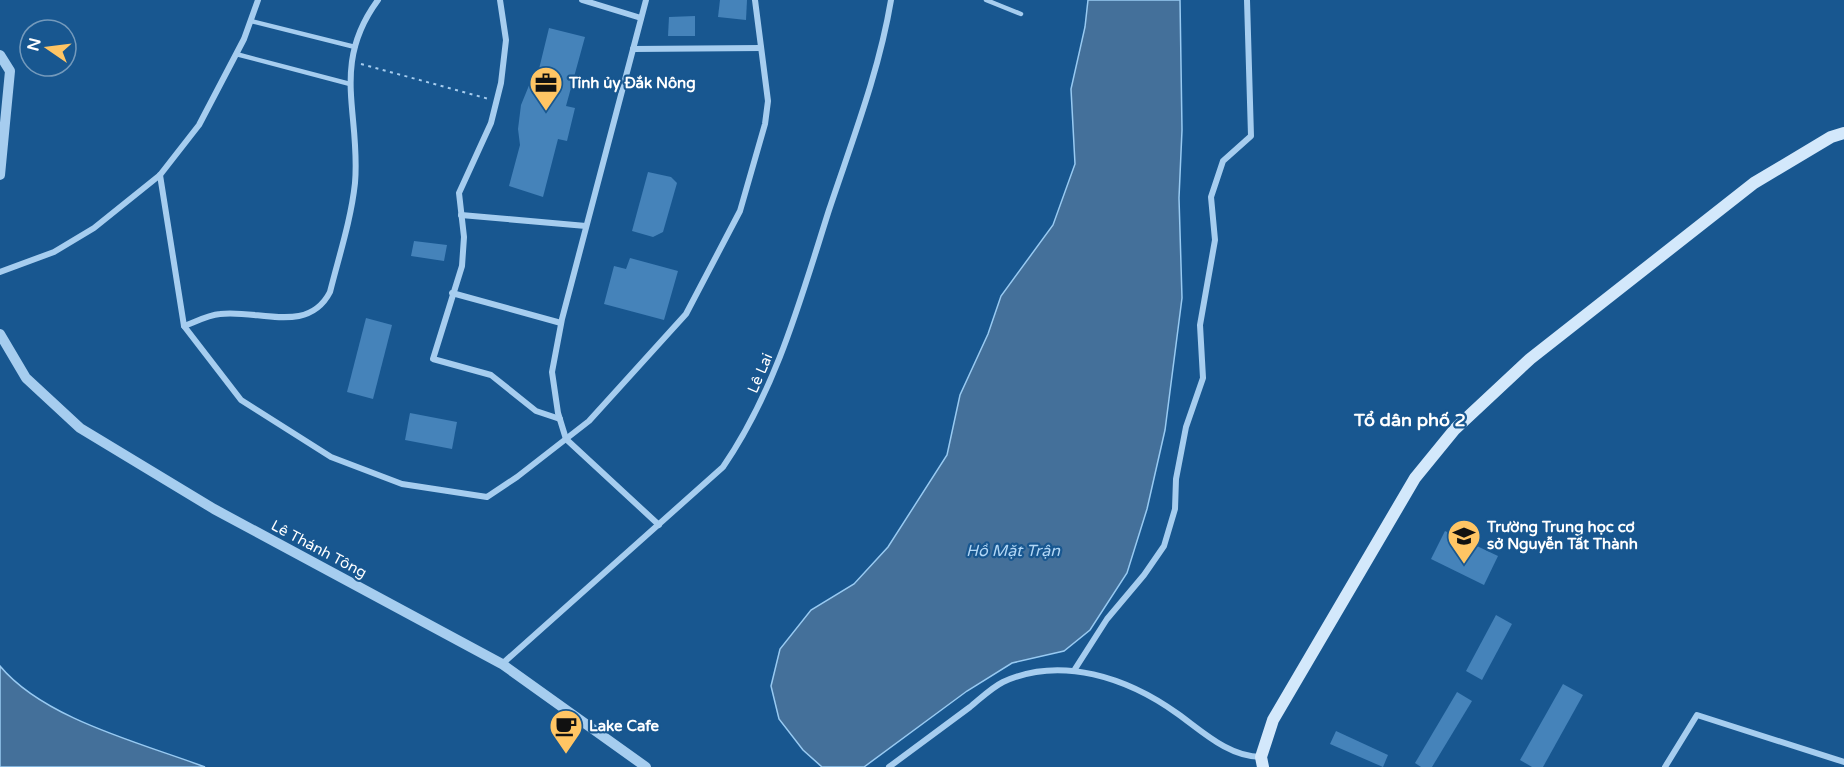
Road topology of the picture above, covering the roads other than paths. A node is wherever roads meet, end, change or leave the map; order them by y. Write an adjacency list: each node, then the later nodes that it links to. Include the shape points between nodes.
1 (258, 0): 12 (street)
2 (378, 0): 13 (street, via 364,20)
3 (500, 0): 22 (street, via 506,40 498,101 459,193)
4 (582, 0): 11 (street)
5 (646, 0): 11 (street)
6 (755, 0): 14 (street)
7 (891, 0): 31 (street, Lê Lai, via 883,49 775,370 746,434 723,467)
8 (986, 0): 10 (lane)
9 (1246, 0): 33 (street, via 1251,136 1223,160 1211,197 1215,240 1200,326 1203,378 1186,427 1175,509 1164,546 1107,618)
10 (1021, 14)
11 (641, 18): 15 (street)
12 (251, 21): 13 (lane); 16 (street)
13 (355, 47): 18 (street)
14 (761, 48): 15 (street); 30 (street, via 768,101 765,124 733,227 686,314 589,420)
15 (633, 49): 23 (street)
16 (236, 54): 18 (lane); 20 (street, via 199,125)
17 (0, 55): 21 (street, via 10,71)
18 (350, 84): 27 (street, via 355,186 333,280 320,309 301,316 219,314)
19 (1844, 133): 34 (main road, via 1754,183 1530,359 1455,429 1409,488 1273,720)
20 (160, 175): 24 (street, via 94,228 54,252); 27 (street)
21 (0, 176)
22 (461, 215): 23 (street); 25 (street, via 462,266)
23 (586, 226): 26 (street)
24 (0, 272)
25 (452, 292): 26 (street); 29 (street, via 433,359 491,375 536,411)
26 (561, 323): 29 (street, via 552,372)
27 (184, 326): 30 (street, via 241,400 332,457 402,484 487,497)
28 (0, 334): 32 (street, Lê Thánh Tông, via 26,378 80,428 213,509)
29 (560, 419): 30 (street)
30 (566, 439): 31 (street)
31 (659, 525): 32 (street, Lê Lai)
32 (501, 664): 36 (street, Lê Thánh Tông)
33 (1075, 669): 34 (street, via 1127,686 1163,704 1215,742); 37 (street, via 1048,668 1002,682)
34 (1262, 762)
35 (1844, 762): 38 (street, via 1697,715)
36 (646, 767)
37 (889, 767)
38 (1665, 767)

